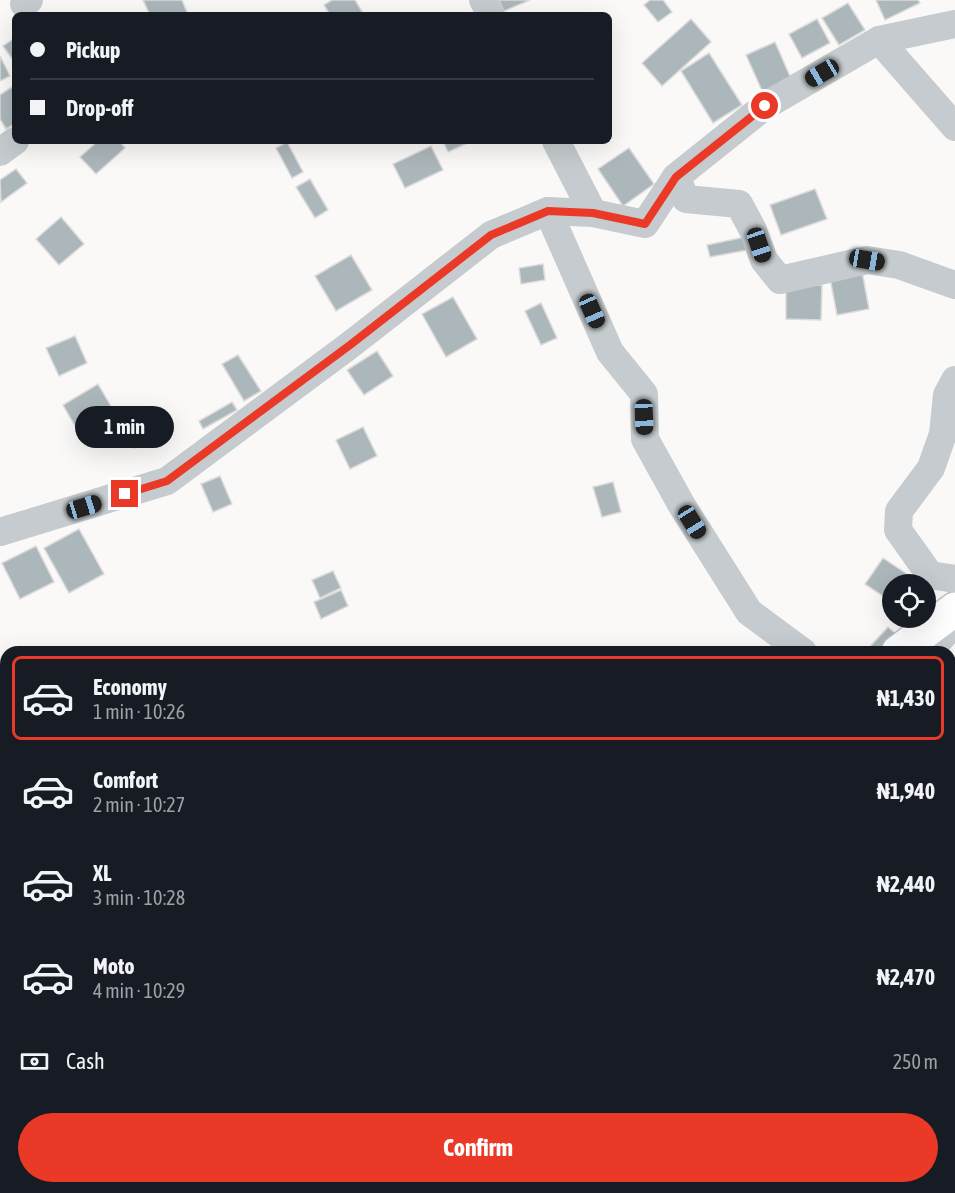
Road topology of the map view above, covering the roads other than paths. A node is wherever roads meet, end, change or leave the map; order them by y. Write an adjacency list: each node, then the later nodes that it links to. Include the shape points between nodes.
1 (955, 24): 2 (street)
2 (879, 39): 3 (street); 5 (street, via 765,106)
3 (955, 127)
4 (558, 144): 7 (street)
5 (676, 177): 7 (street, via 645,224); 8 (street, via 686,199 739,204 764,261 780,280 867,260)
6 (548, 211): 7 (street); 10 (street, via 491,235 167,481); 14 (street, via 610,352 644,394 645,439 681,504 749,612)
7 (593, 213)
8 (955, 285)
9 (955, 380): 11 (street, via 947,395 943,434 931,468 899,511 898,530 930,575)
10 (0, 532)
11 (955, 579)
12 (955, 609): 15 (highway)
13 (955, 622): 16 (street)
14 (795, 646)
15 (906, 646)
16 (934, 646)

